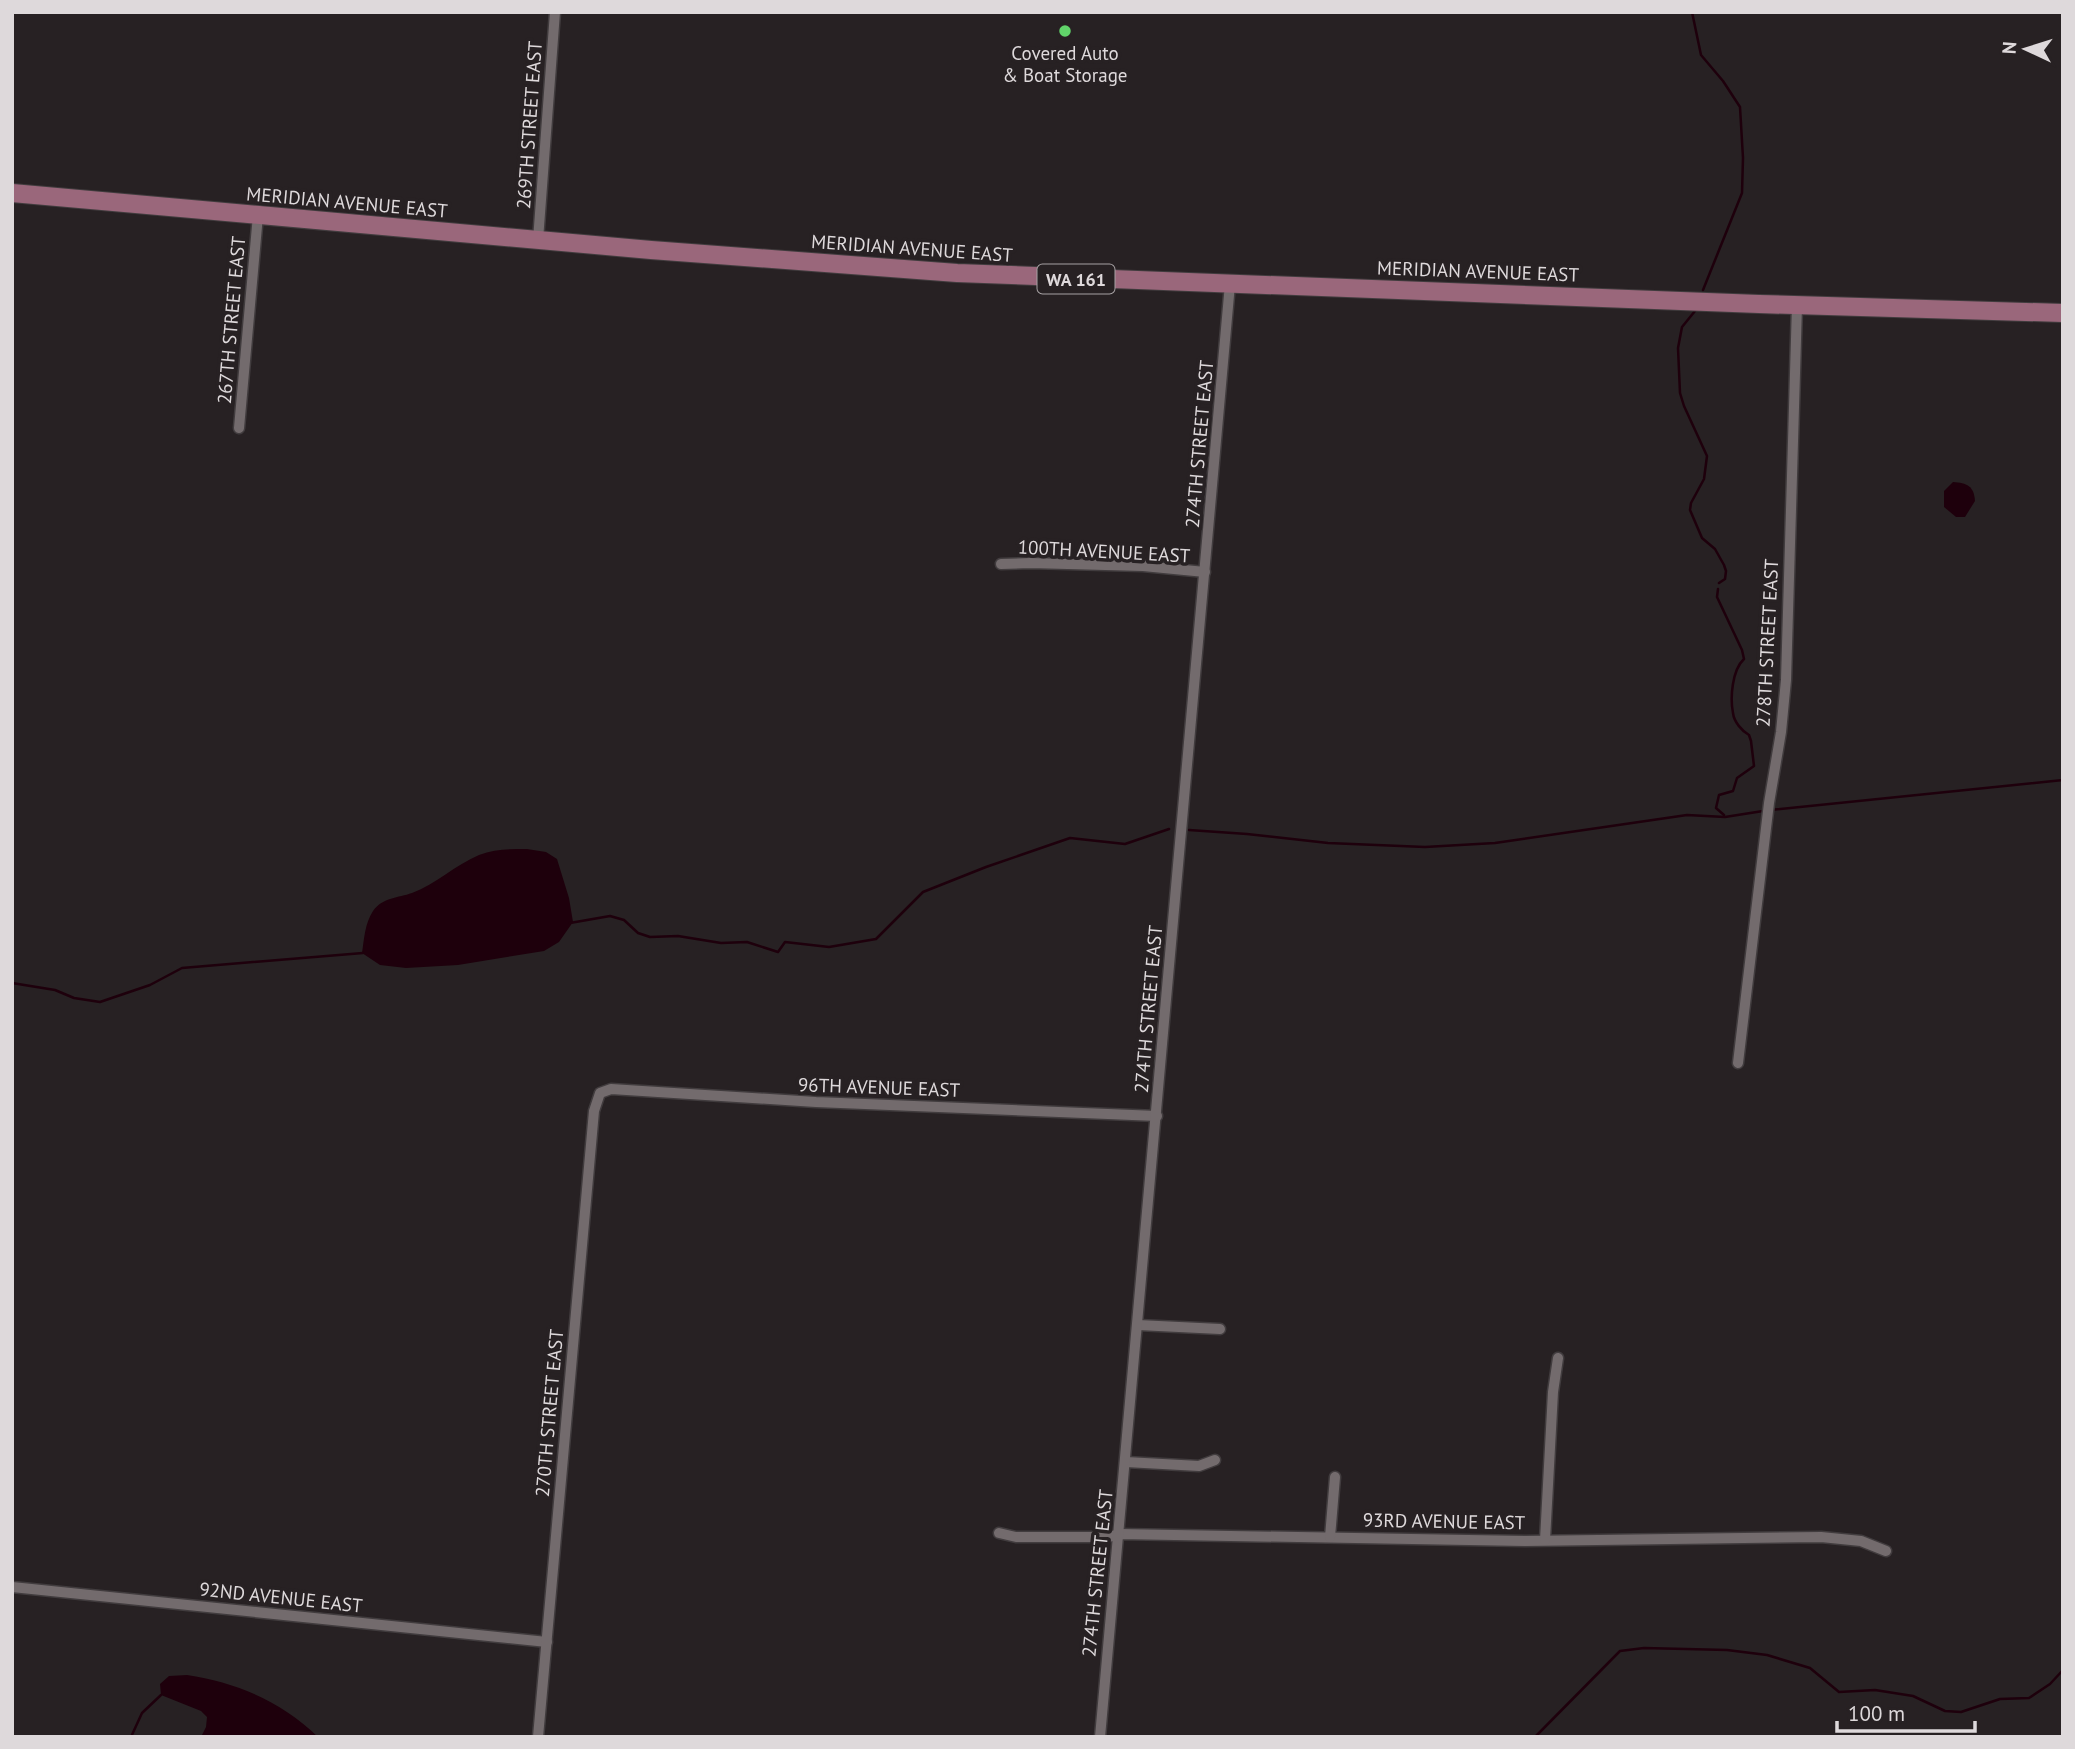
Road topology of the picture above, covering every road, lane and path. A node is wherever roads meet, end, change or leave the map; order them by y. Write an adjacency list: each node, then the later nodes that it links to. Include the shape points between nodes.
1 (555, 12): 4 (street, 269TH STREET EAST)
2 (12, 194): 3 (main road, MERIDIAN AVENUE EAST / WA 161)
3 (258, 215): 4 (main road, MERIDIAN AVENUE EAST / WA 161); 8 (street, 267TH STREET EAST)
4 (538, 240): 5 (main road, MERIDIAN AVENUE EAST / WA 161, via 881,268)
5 (1230, 284): 6 (main road, MERIDIAN AVENUE EAST / WA 161); 10 (street, 274TH STREET EAST)
6 (1797, 305): 7 (main road, MERIDIAN AVENUE EAST / WA 161); 11 (street, 278TH STREET EAST, via 1786,680)
7 (2063, 313)
8 (239, 428)
9 (1001, 564): 10 (street, 100TH AVENUE EAST, via 1143,566)
10 (1205, 572): 13 (street, 274TH STREET EAST)
11 (1738, 1063)
12 (600, 1093): 13 (street, 96TH AVENUE EAST, via 611,1089); 26 (street, 270TH STREET EAST, via 594,1111)
13 (1157, 1116): 14 (street, 274TH STREET EAST)
14 (1138, 1325): 15 (street); 18 (street, 274TH STREET EAST)
15 (1220, 1329)
16 (1558, 1358): 23 (street)
17 (1215, 1460): 18 (street, via 1199,1466)
18 (1126, 1462): 21 (street, 274TH STREET EAST)
19 (1335, 1477): 22 (street)
20 (999, 1533): 21 (street, 93RD AVENUE EAST, via 1016,1537)
21 (1119, 1534): 22 (street, 93RD AVENUE EAST); 28 (street, 274TH STREET EAST)
22 (1330, 1536): 23 (street, 93RD AVENUE EAST)
23 (1545, 1540): 24 (street, 93RD AVENUE EAST, via 1821,1537 1860,1541)
24 (1886, 1551)
25 (12, 1587): 26 (street, 92ND AVENUE EAST)
26 (547, 1642): 27 (street, 270TH STREET EAST)
27 (538, 1737)
28 (1100, 1737)

